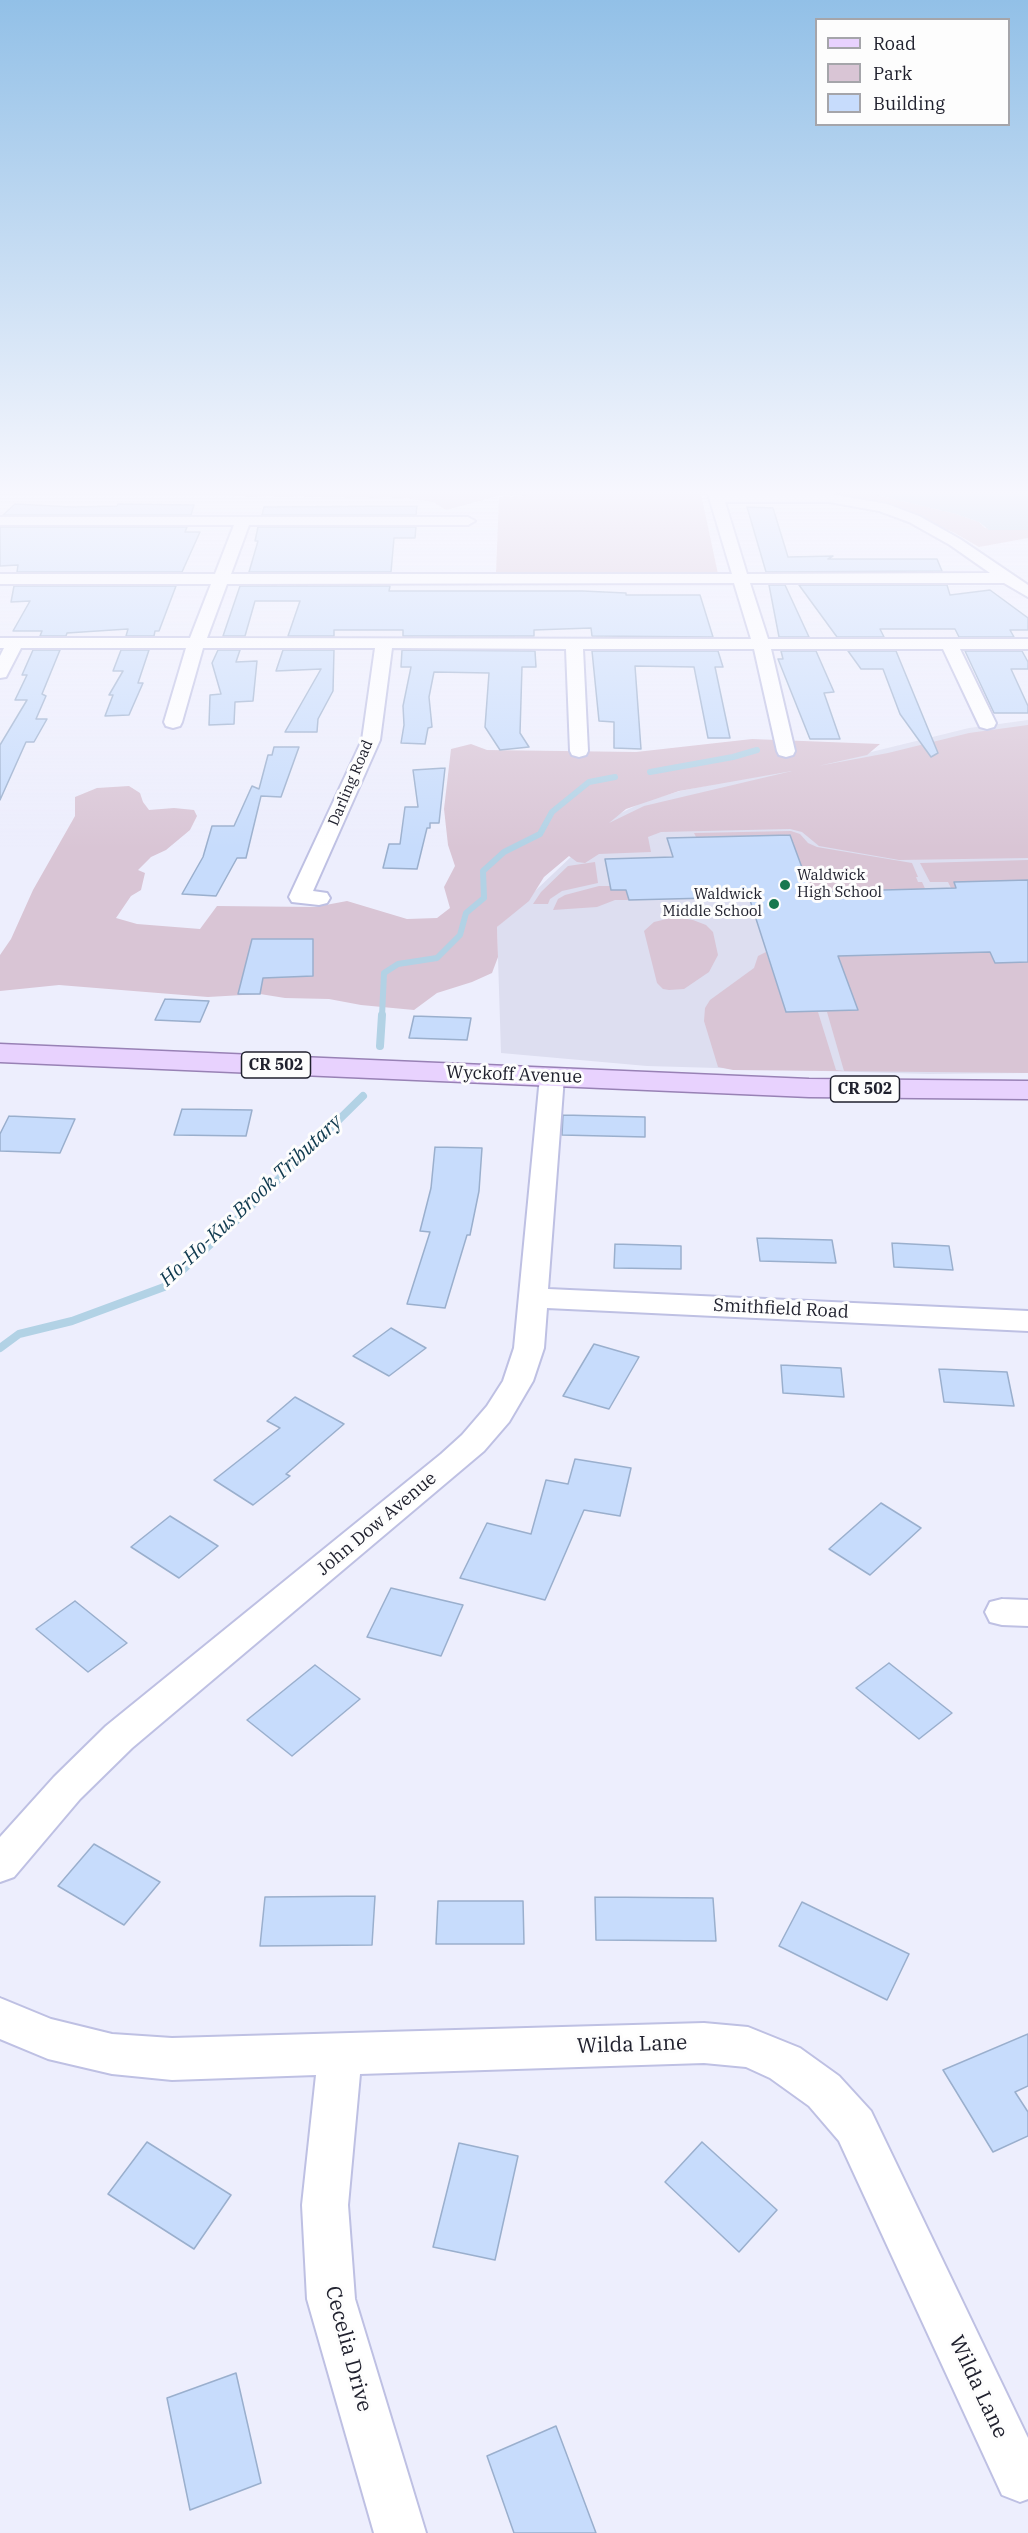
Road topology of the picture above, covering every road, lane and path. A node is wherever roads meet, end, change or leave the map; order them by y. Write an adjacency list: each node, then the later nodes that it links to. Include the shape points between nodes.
1 (208, 612): 4 (street)
2 (751, 612): 7 (street)
3 (8, 644): 4 (street); 10 (street)
4 (196, 644): 5 (street); 11 (street)
5 (384, 644): 6 (street); 15 (street, Darling Road, via 371,740 300,897)
6 (574, 644): 7 (street); 14 (street)
7 (761, 644): 8 (street); 13 (street)
8 (949, 644): 9 (street); 12 (street)
9 (1028, 644)
10 (0, 673)
11 (173, 722)
12 (987, 723)
13 (786, 750)
14 (579, 751)
15 (319, 898)
16 (0, 1053): 17 (main road, Wyckoff Avenue / CR 502)
17 (552, 1077): 18 (main road, Wyckoff Avenue / CR 502, via 809,1088); 19 (street, John Dow Avenue)
18 (1028, 1090)
19 (534, 1298): 20 (street, Smithfield Road); 21 (street, John Dow Avenue, via 529,1348 518,1381 498,1414 473,1443 119,1737 67,1788)
20 (1028, 1321)
21 (0, 1865)
22 (0, 2018): 23 (street, Wilda Lane, via 48,2038 112,2054 172,2060)
23 (340, 2053): 24 (street, Wilda Lane, via 704,2043 748,2047 785,2063 824,2091 855,2126); 25 (street, Cecelia Drive, via 325,2205 331,2299)
24 (1020, 2477)
25 (400, 2533)

